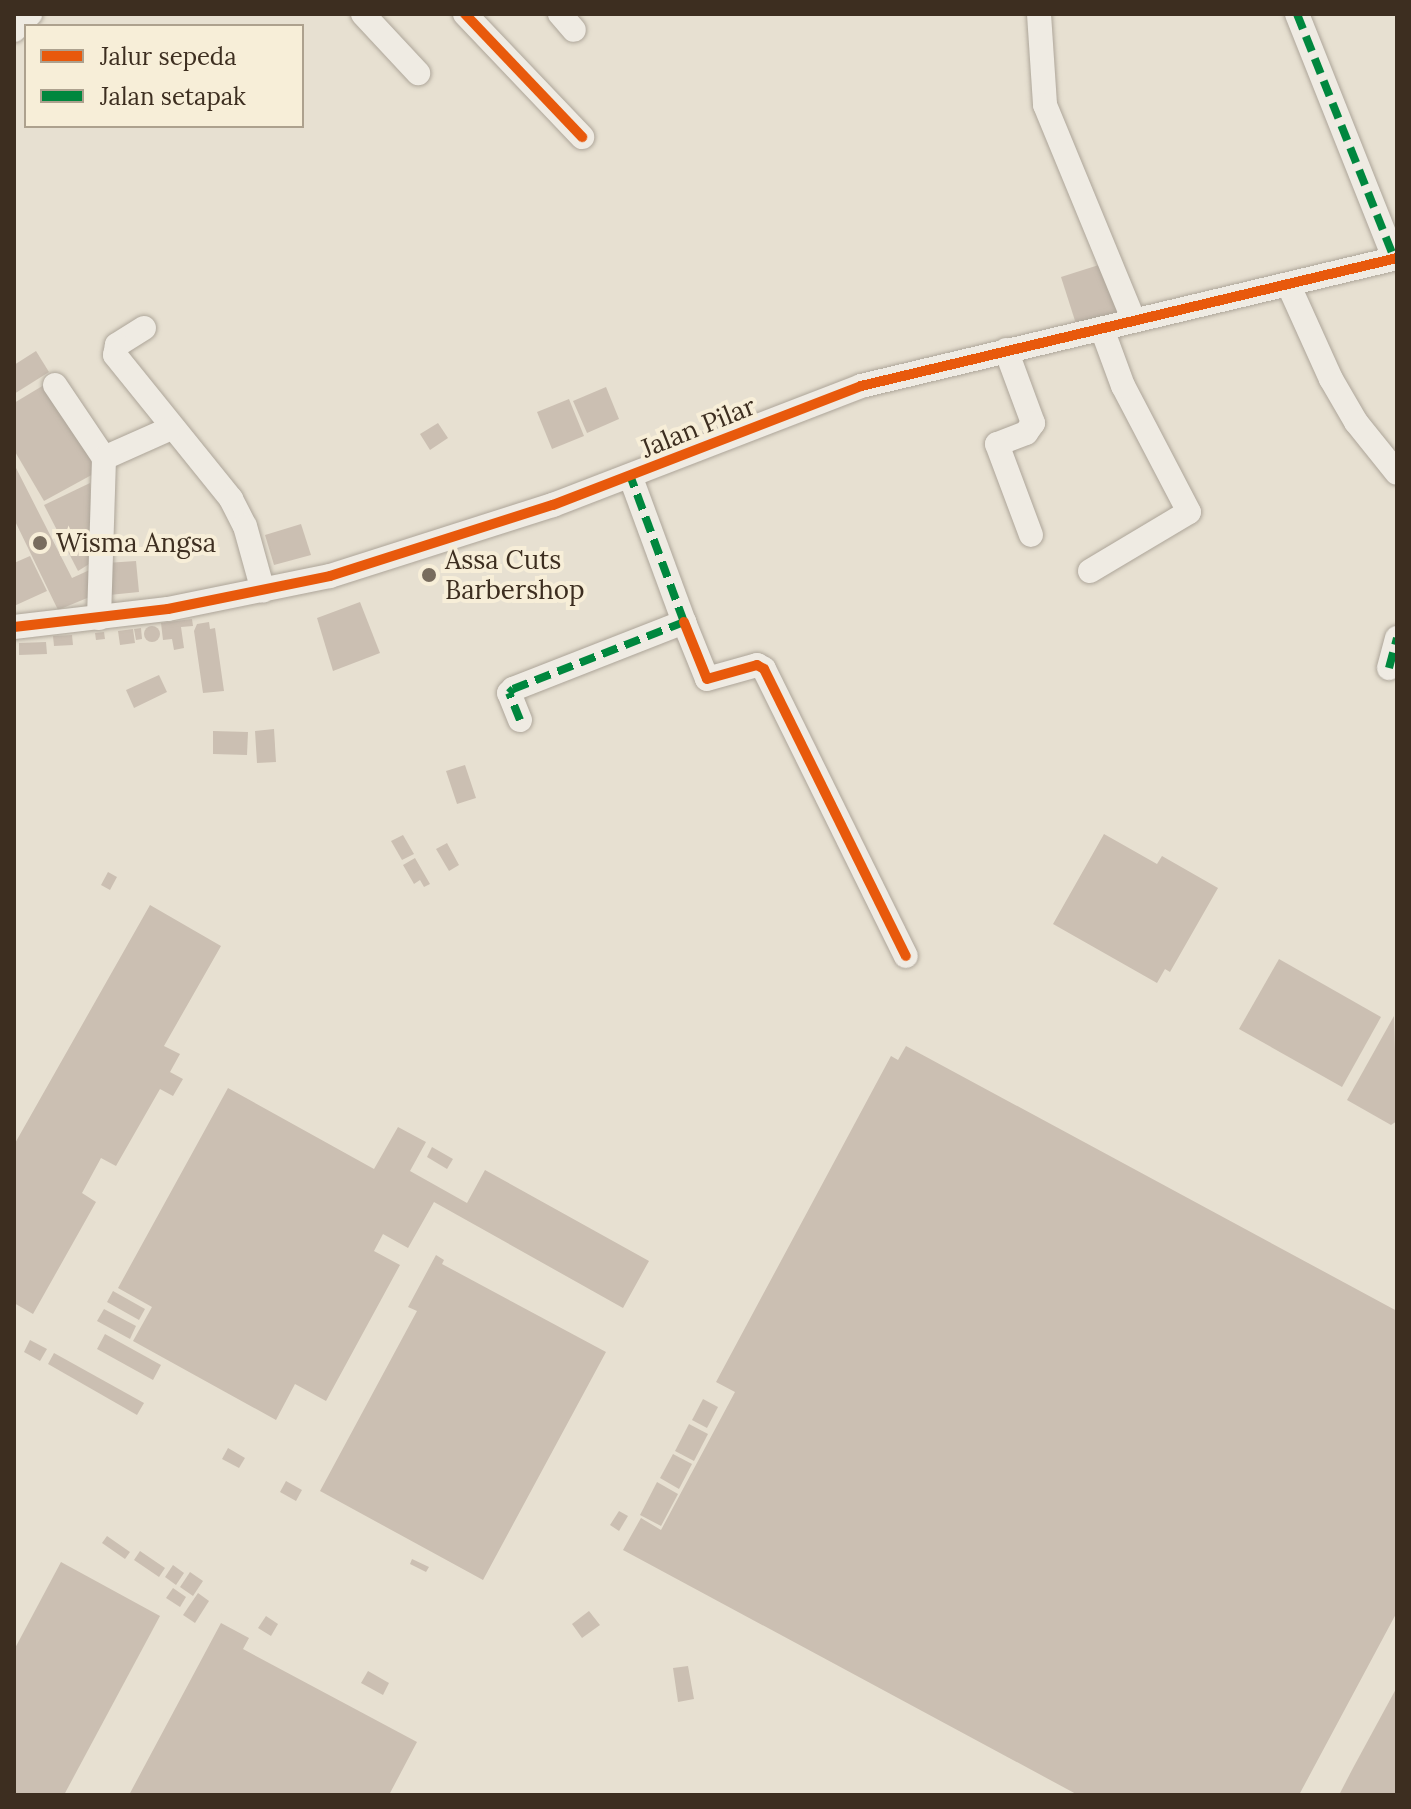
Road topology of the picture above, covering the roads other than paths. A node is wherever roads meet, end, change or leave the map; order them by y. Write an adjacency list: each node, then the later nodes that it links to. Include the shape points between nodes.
1 (30, 14): 6 (street)
2 (363, 14): 7 (street)
3 (465, 14): 8 (street)
4 (1039, 14): 11 (street, via 1045,105)
5 (1297, 14): 9 (street)
6 (14, 30)
7 (418, 73)
8 (582, 137)
9 (1396, 258): 10 (street, Jalan Pilar)
10 (1289, 286): 11 (street, Jalan Pilar); 18 (street, via 1337,390)
11 (1133, 319): 13 (street, Jalan Pilar)
12 (144, 328): 16 (street, via 114,352)
13 (1102, 329): 14 (street, Jalan Pilar); 21 (street, via 1123,386 1189,512)
14 (1006, 350): 19 (street, Jalan Pilar, via 861,386); 20 (street, via 1033,423 1026,433 997,444)
15 (55, 385): 17 (street)
16 (169, 429): 17 (street); 22 (street, via 189,445 231,499 245,526)
17 (104, 458): 23 (street)
18 (1397, 473)
19 (631, 478): 22 (street, Jalan Pilar, via 358,568); 24 (street)
20 (1031, 535)
21 (1090, 571)
22 (263, 591): 23 (street, Jalan Pilar)
23 (99, 618): 25 (street, Jalan Pilar)
24 (684, 622): 28 (street, via 513,689 509,693); 29 (street, via 707,679 757,665 764,669)
25 (14, 627)
26 (1397, 638): 27 (street)
27 (1389, 668)
28 (520, 720)
29 (906, 956)

